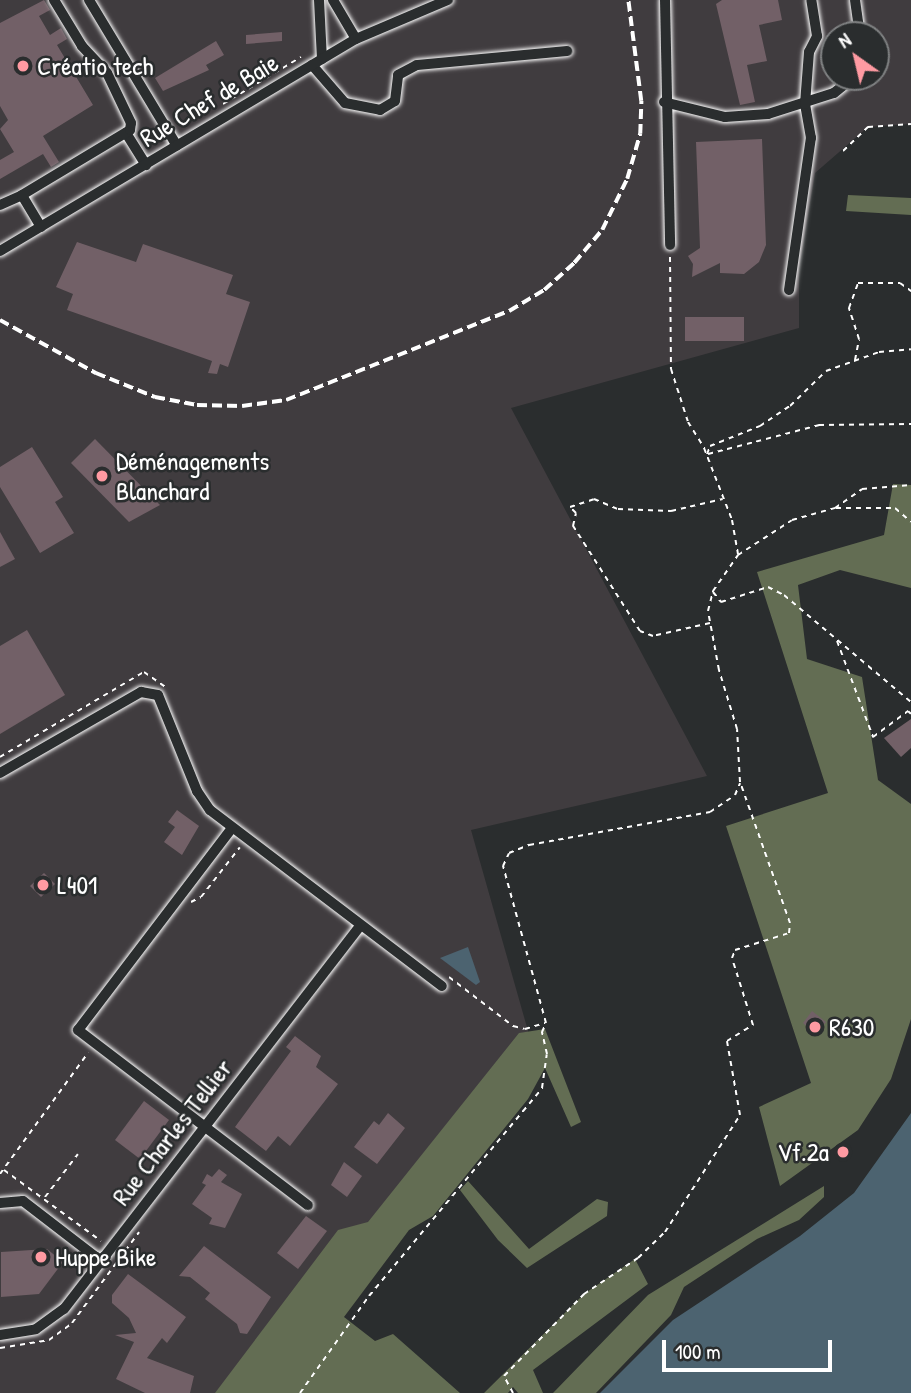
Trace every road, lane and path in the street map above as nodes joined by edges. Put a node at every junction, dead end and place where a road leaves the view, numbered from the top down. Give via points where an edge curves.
1 (54, 0) edge
2 (89, 0) edge
3 (319, 0) edge
4 (332, 0) edge
5 (448, 0) edge
6 (665, 0) edge
7 (811, 0) edge
8 (855, 0) edge
9 (858, 21) edge
10 (356, 39) junction
11 (567, 51) dead end
12 (317, 62) junction
13 (836, 91) edge
14 (664, 102) junction
15 (805, 104) junction
16 (911, 124) edge
17 (126, 133) junction
18 (177, 146) junction
19 (843, 151) dead end
20 (146, 165) junction
21 (22, 195) junction
22 (0, 205) edge
23 (41, 227) junction
24 (670, 245) joint
25 (0, 251) edge
26 (789, 290) dead end
27 (911, 291) edge
28 (911, 349) edge
29 (855, 361) junction
30 (911, 424) edge
31 (707, 455) junction
32 (911, 485) edge
33 (723, 499) junction
34 (835, 508) junction
35 (911, 522) edge
36 (738, 555) junction
37 (713, 591) junction
38 (711, 623) junction
39 (837, 640) junction
40 (911, 702) edge
41 (911, 713) edge
42 (0, 774) edge
43 (740, 782) junction
44 (232, 828) junction
45 (249, 841) junction
46 (188, 903) dead end
47 (360, 926) junction
48 (446, 974) dead end
49 (442, 986) dead end
50 (546, 1023) junction
51 (94, 1043) junction
52 (205, 1127) junction
53 (78, 1154) dead end
54 (3, 1169) junction
55 (0, 1174) edge
56 (45, 1198) junction
57 (0, 1203) edge
58 (308, 1205) dead end
59 (111, 1249) junction
60 (101, 1261) junction
61 (0, 1335) edge
62 (300, 1393) edge
63 (513, 1393) edge

1 - 17 street via 126,105 131,123
2 - 18 street
3 - 12 street
4 - 10 street
5 - 10 street, Rue Chef de Baie
6 - 14 street
7 - 15 street via 817,36 809,52
8 - 9 street
10 - 12 street, Rue Chef de Baie
11 - 12 street via 417,65 398,75 395,101 380,110 345,103
12 - 18 street, Rue Chef de Baie
13 - 15 street
14 - 15 street via 725,117 768,114
14 - 24 street
15 - 26 street via 810,149
16 - 19 path via 868,127
17 - 20 street
17 - 21 street
18 - 20 street, Rue Chef de Baie
20 - 23 street, Rue Chef de Baie
21 - 22 street
21 - 23 street
23 - 25 street, Rue Chef de Baie
24 - 31 path via 671,369 688,422
27 - 29 path via 900,283 858,283 849,308 859,339
28 - 29 path via 879,352
29 - 31 path via 826,371 789,406 760,426 710,446
30 - 31 path via 819,425
31 - 33 path
32 - 34 path via 862,489
33 - 36 path
33 - 38 path via 671,511 618,509 594,499 570,507 576,513 573,526 640,631 653,636
34 - 35 path via 895,508
34 - 36 path via 792,520
36 - 37 path
37 - 38 path
37 - 39 path via 716,599 729,601 768,587
38 - 43 path via 737,729
39 - 40 path
39 - 41 path via 873,737
42 - 44 street via 141,692 158,695 197,791
43 - 50 path via 735,794 710,812 529,845 509,853 503,866
43 - 63 path via 790,923 789,933 735,950 732,958 753,1025 727,1041 740,1115 665,1232 638,1258 584,1294 504,1376
44 - 45 street
44 - 51 street via 78,1030
45 - 46 path via 237,848 201,897
45 - 47 street
47 - 49 street
47 - 52 street, Rue Charles Tellier
48 - 50 path via 513,1026 525,1029
50 - 62 path via 542,1088 369,1296
51 - 52 street
51 - 54 path
52 - 58 street
52 - 59 street, Rue Charles Tellier
53 - 56 path
54 - 55 path
54 - 56 path
56 - 59 path
57 - 60 street via 23,1201
59 - 60 street, Rue Charles Tellier
60 - 61 street, Rue Charles Tellier via 48,1323

